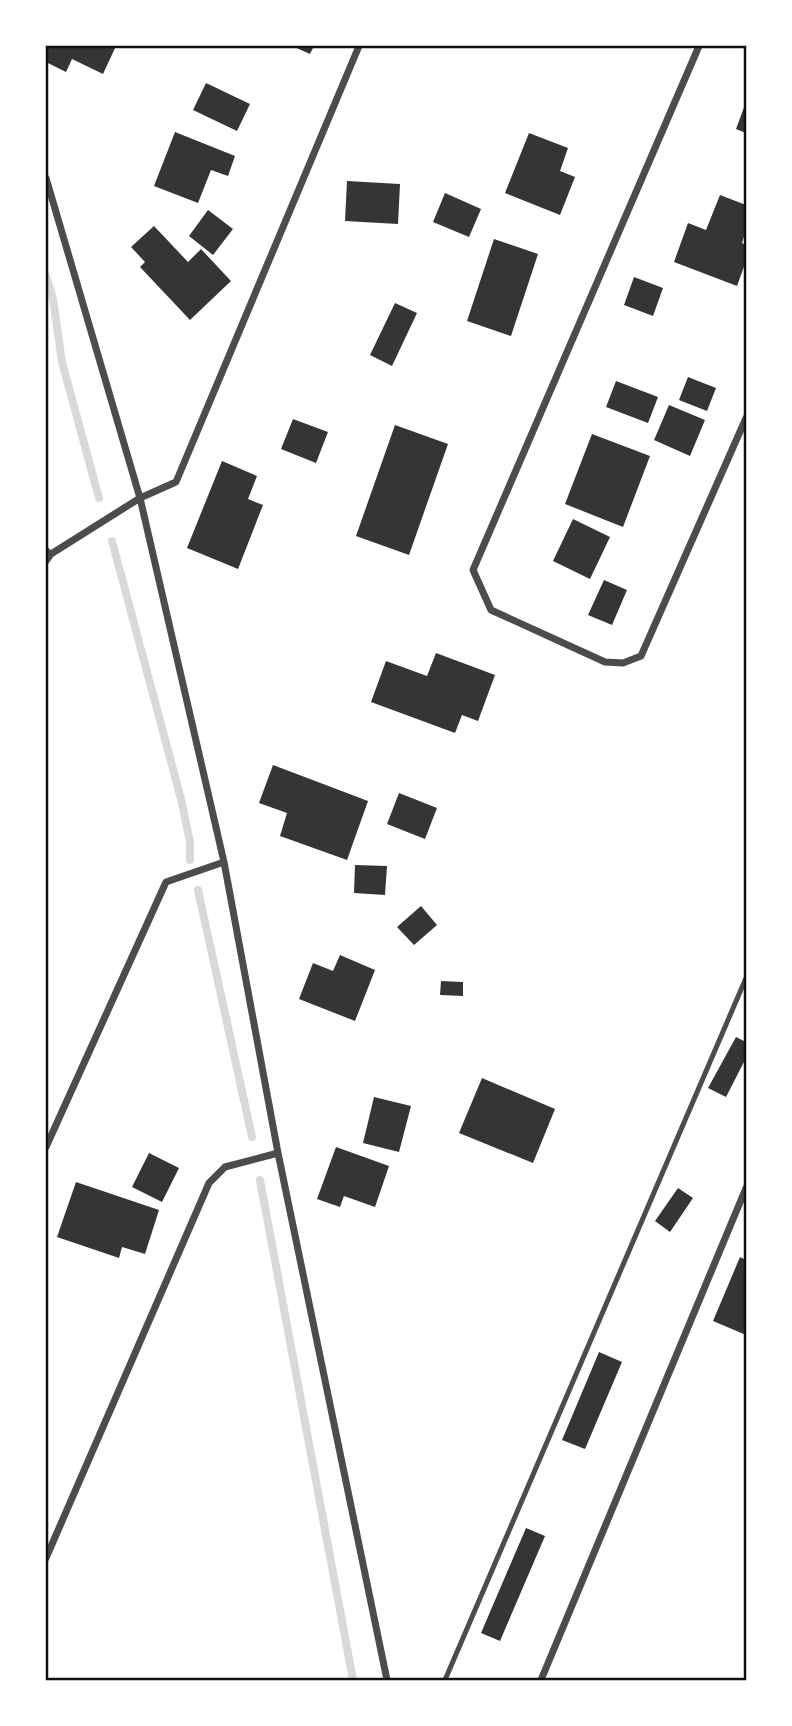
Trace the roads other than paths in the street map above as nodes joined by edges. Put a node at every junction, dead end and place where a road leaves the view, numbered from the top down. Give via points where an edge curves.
1 (359, 46) edge
2 (699, 46) edge
3 (46, 178) edge
4 (747, 418) edge
5 (140, 498) junction
6 (48, 551) edge
7 (46, 561) edge
8 (224, 862) junction
9 (747, 978) edge
10 (46, 1147) edge
11 (278, 1153) junction
12 (747, 1188) edge
13 (46, 1558) edge
14 (387, 1681) edge
15 (445, 1681) edge
16 (541, 1681) edge

1 - 5 street via 176,482
2 - 4 street via 473,569 491,610 606,662 623,663 640,656
3 - 5 street
5 - 6 street
5 - 8 street
6 - 7 street
8 - 10 street via 166,882
8 - 11 street
9 - 15 lane
11 - 13 street via 225,1167 209,1183
11 - 14 street
12 - 16 street

